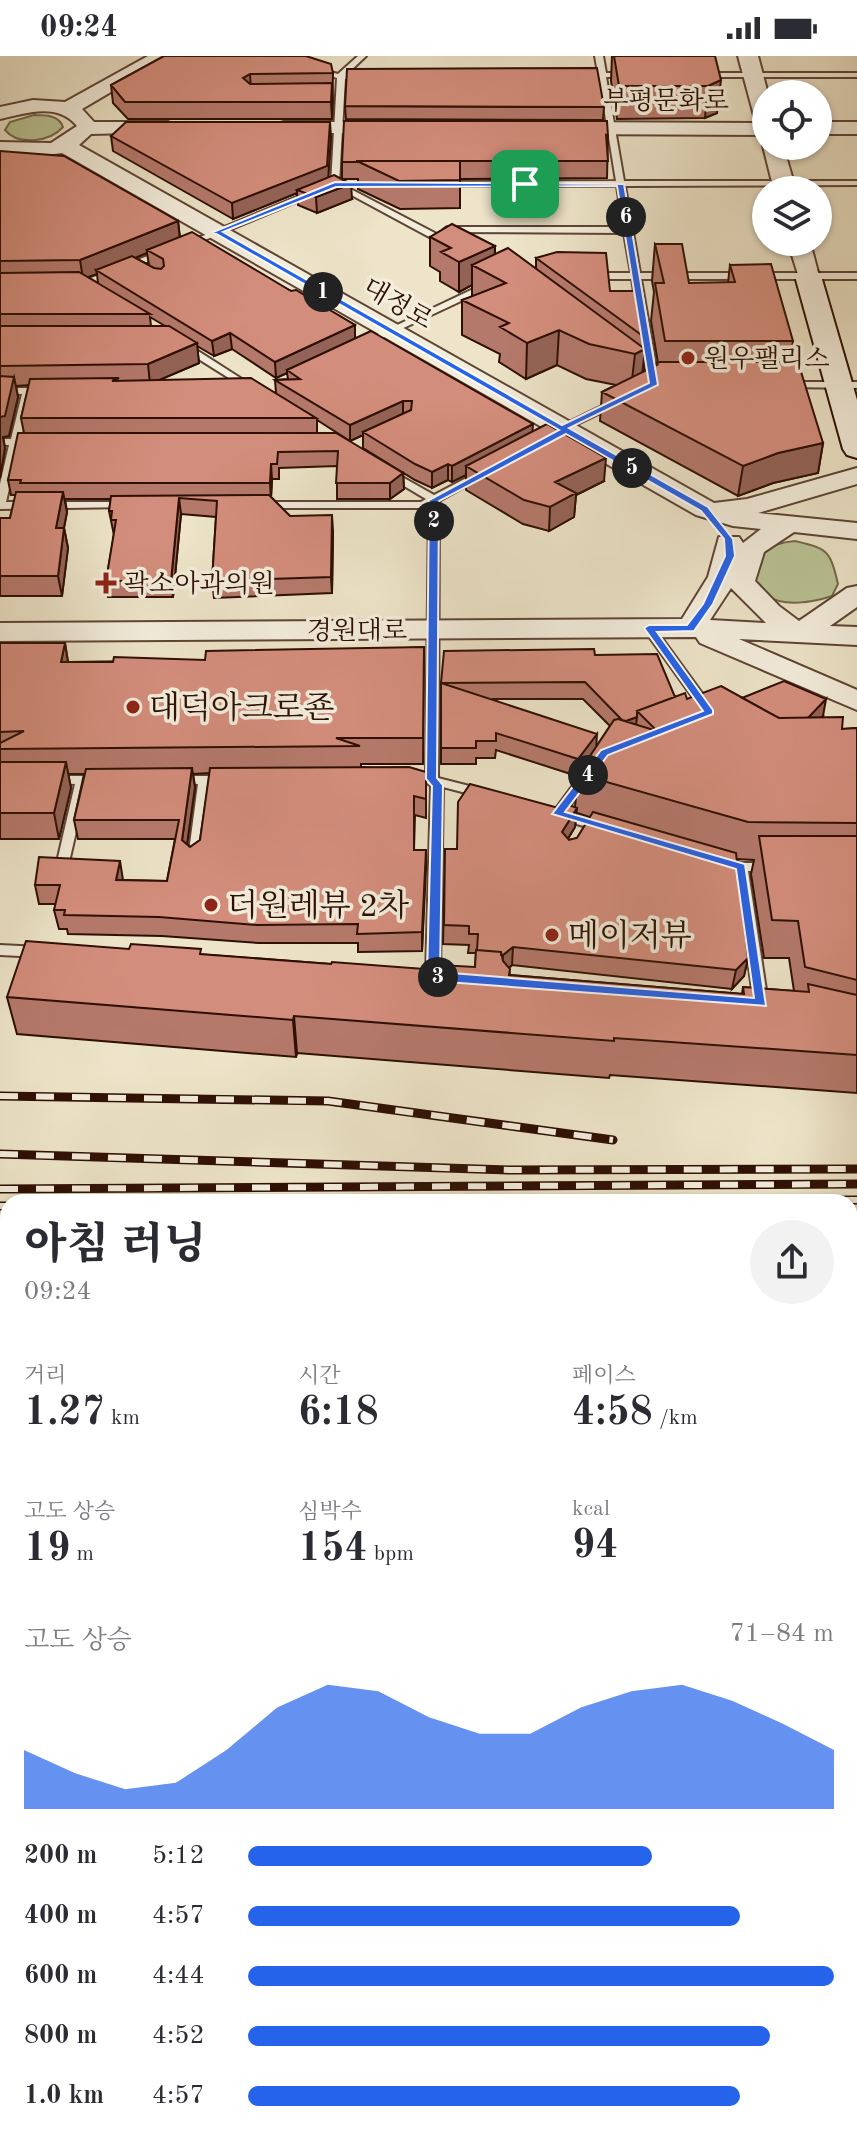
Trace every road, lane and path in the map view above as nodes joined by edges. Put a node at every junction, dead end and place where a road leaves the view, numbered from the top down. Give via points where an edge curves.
1 (162, 56) edge
2 (362, 56) edge
3 (599, 56) edge
4 (750, 66) edge
5 (311, 69) edge
6 (572, 75) edge
7 (602, 75) junction
8 (648, 75) edge
9 (693, 75) edge
10 (857, 75) edge
11 (341, 77) junction
12 (372, 77) edge
13 (325, 95) edge
14 (340, 95) junction
15 (67, 109) junction
16 (1, 111) edge
17 (86, 128) junction
18 (196, 128) edge
19 (258, 128) edge
20 (337, 128) junction
21 (413, 128) edge
22 (535, 128) edge
23 (611, 128) junction
24 (832, 128) edge
25 (857, 128) edge
26 (752, 129) edge
27 (64, 145) junction
28 (0, 148) edge
29 (857, 183) edge
30 (335, 184) junction
31 (367, 184) edge
32 (430, 184) edge
33 (620, 184) junction
34 (832, 184) edge
35 (752, 186) edge
36 (628, 230) junction
37 (423, 231) junction
38 (217, 232) junction
39 (460, 250) edge
40 (803, 256) edge
41 (135, 265) junction
42 (147, 272) edge
43 (572, 276) edge
44 (636, 276) junction
45 (808, 276) junction
46 (857, 276) edge
47 (495, 281) edge
48 (71, 285) edge
49 (85, 285) junction
50 (98, 293) edge
51 (390, 330) junction
52 (173, 340) edge
53 (349, 350) edge
54 (642, 376) edge
55 (654, 385) junction
56 (669, 385) edge
57 (777, 385) edge
58 (848, 385) edge
59 (268, 389) edge
60 (640, 390) edge
61 (0, 391) edge
62 (27, 391) junction
63 (57, 391) edge
64 (225, 391) edge
65 (256, 391) junction
66 (627, 397) edge
67 (560, 432) junction
68 (0, 442) edge
69 (15, 442) junction
70 (47, 442) edge
71 (857, 449) edge
72 (373, 463) edge
73 (487, 472) edge
74 (857, 476) edge
75 (434, 500) junction
76 (0, 505) edge
77 (141, 505) edge
78 (251, 505) edge
79 (705, 509) junction
80 (788, 525) junction
81 (857, 531) edge
82 (857, 594) edge
83 (649, 628) junction
84 (690, 628) junction
85 (434, 630) junction
86 (0, 632) edge
87 (799, 634) junction
88 (857, 636) edge
89 (857, 701) edge
90 (710, 712) junction
91 (696, 717) edge
92 (723, 720) edge
93 (595, 765) edge
94 (417, 779) edge
95 (432, 779) junction
96 (41, 780) edge
97 (82, 780) junction
98 (112, 780) edge
99 (159, 780) edge
100 (205, 780) junction
101 (235, 780) edge
102 (502, 798) edge
103 (544, 810) edge
104 (558, 814) junction
105 (618, 832) edge
106 (710, 858) edge
107 (194, 859) edge
108 (63, 862) edge
109 (741, 867) junction
110 (784, 867) edge
111 (0, 950) edge
112 (48, 952) edge
113 (418, 975) edge
114 (746, 1002) edge
115 (761, 1003) junction
116 (776, 1007) edge

1 - 15 street
2 - 11 lane
3 - 7 lane
4 - 9 lane
4 - 10 lane
5 - 11 lane
6 - 7 lane
7 - 8 lane
7 - 23 lane
11 - 12 lane
11 - 14 lane
13 - 14 lane
14 - 20 lane
15 - 16 street via 48,105
15 - 17 street via 84,119
17 - 18 street
17 - 27 street
19 - 20 street
20 - 21 street
20 - 30 lane
22 - 23 street, 부평문화로
23 - 26 street, 부평문화로
23 - 33 lane
24 - 25 street
27 - 28 street
27 - 38 street, 대정로
29 - 34 lane
30 - 31 lane
30 - 37 lane
30 - 38 lane
32 - 33 lane
33 - 35 lane
33 - 36 lane
36 - 37 lane
36 - 44 lane
37 - 39 lane
38 - 41 lane
38 - 51 street, 대정로
40 - 45 street
41 - 42 lane
41 - 49 lane
43 - 44 lane
44 - 45 lane
44 - 55 lane
45 - 46 lane
45 - 58 main road
47 - 51 lane
48 - 49 lane
49 - 50 lane
51 - 53 lane
51 - 67 street, 대정로
52 - 65 lane
54 - 55 lane
55 - 56 lane
55 - 60 lane
57 - 58 lane
58 - 71 main road
59 - 65 lane
61 - 62 lane
62 - 63 lane
62 - 69 lane
64 - 65 lane
66 - 67 lane
67 - 79 street, 대정로
68 - 69 lane
69 - 70 lane
69 - 76 lane
72 - 75 lane
73 - 75 lane
74 - 79 street via 748,507
75 - 78 lane via 423,505
75 - 85 lane
76 - 77 lane
79 - 80 street
79 - 84 street via 728,539 730,556 708,604
80 - 81 street
80 - 87 street via 749,550 741,582
82 - 87 street
83 - 84 street, 경원대로
83 - 85 street, 경원대로
83 - 90 lane
84 - 87 street, 경원대로
84 - 89 street
85 - 86 street, 경원대로
85 - 95 lane
87 - 88 street, 경원대로
90 - 91 lane
90 - 92 lane
93 - 104 lane
94 - 95 lane
95 - 102 lane
95 - 113 lane via 437,785 440,977
96 - 97 lane
97 - 98 lane
97 - 108 lane
99 - 100 lane
100 - 101 lane
100 - 107 lane
103 - 104 lane
104 - 105 lane via 584,828
106 - 109 lane
109 - 110 lane
109 - 115 lane
111 - 112 lane
114 - 115 lane
115 - 116 lane

